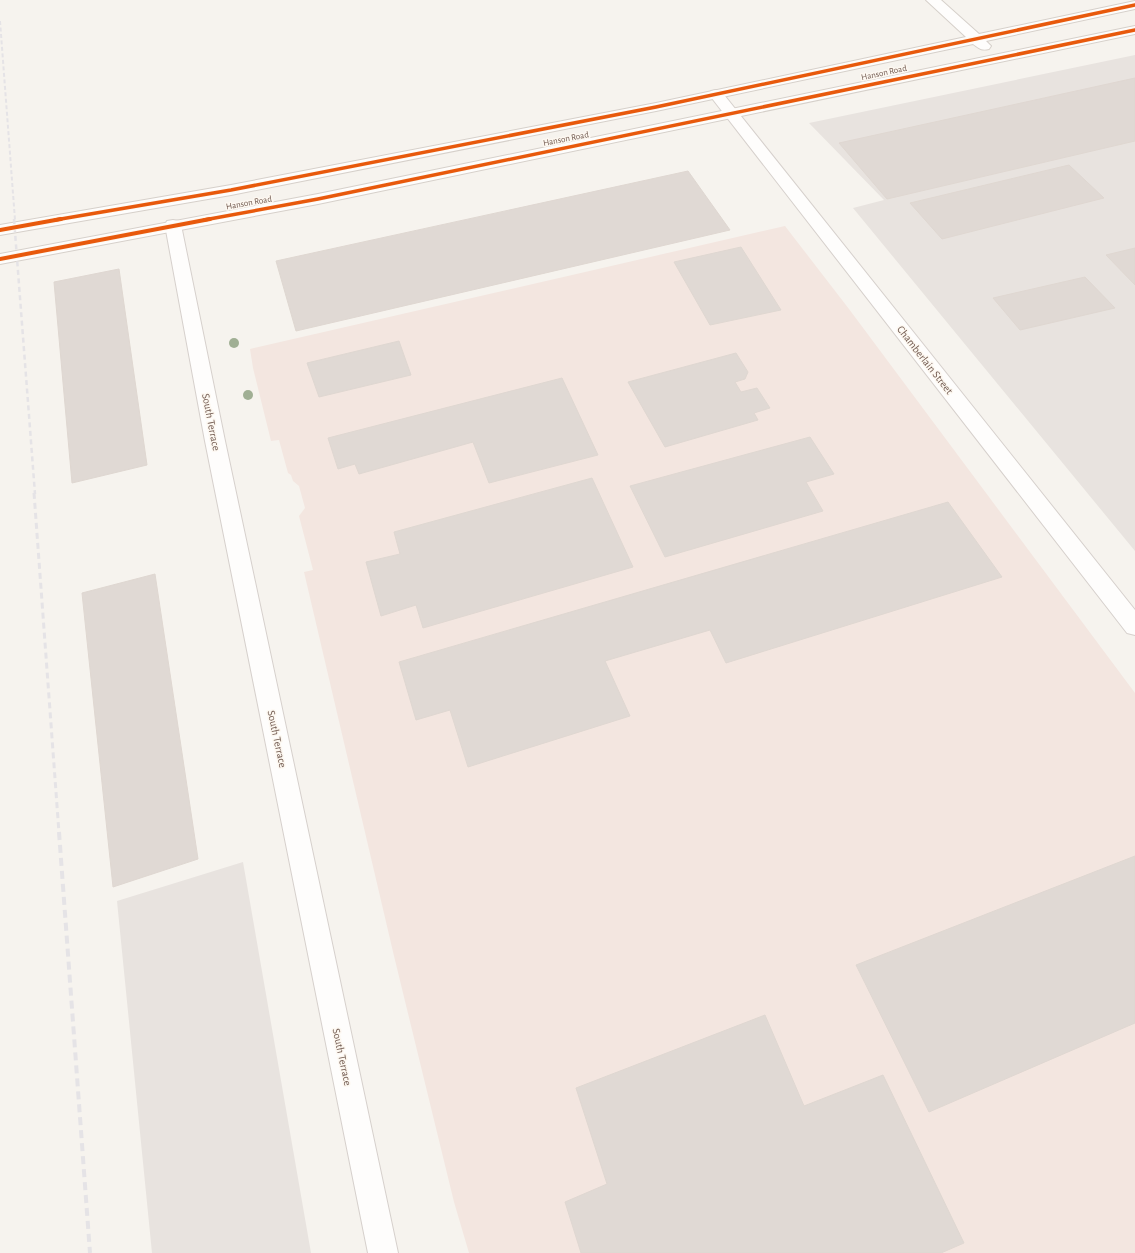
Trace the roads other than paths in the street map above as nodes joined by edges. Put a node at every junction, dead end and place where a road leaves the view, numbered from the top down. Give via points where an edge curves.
1 (933, 0) edge
2 (1135, 4) edge
3 (1135, 30) edge
4 (1119, 33) junction
5 (1135, 36) edge
6 (975, 38) junction
7 (996, 58) junction
8 (716, 94) junction
9 (731, 114) junction
10 (231, 190) junction
11 (173, 225) junction
12 (0, 230) edge
13 (0, 259) edge
14 (1135, 626) edge
15 (383, 1253) edge

1 - 6 main road
2 - 6 main road, Hanson Road
3 - 4 main road, Hanson Road
4 - 5 main road
4 - 7 main road, Hanson Road
6 - 7 main road
6 - 8 main road, Hanson Road
7 - 9 main road, Hanson Road
8 - 9 main road, Chamberlain Street
8 - 10 main road, Hanson Road
9 - 11 main road, Hanson Road
9 - 14 main road, Chamberlain Street
10 - 11 main road via 187,212
10 - 12 main road, Hanson Road
11 - 13 main road, Hanson Road
11 - 15 main road, South Terrace via 215,441

